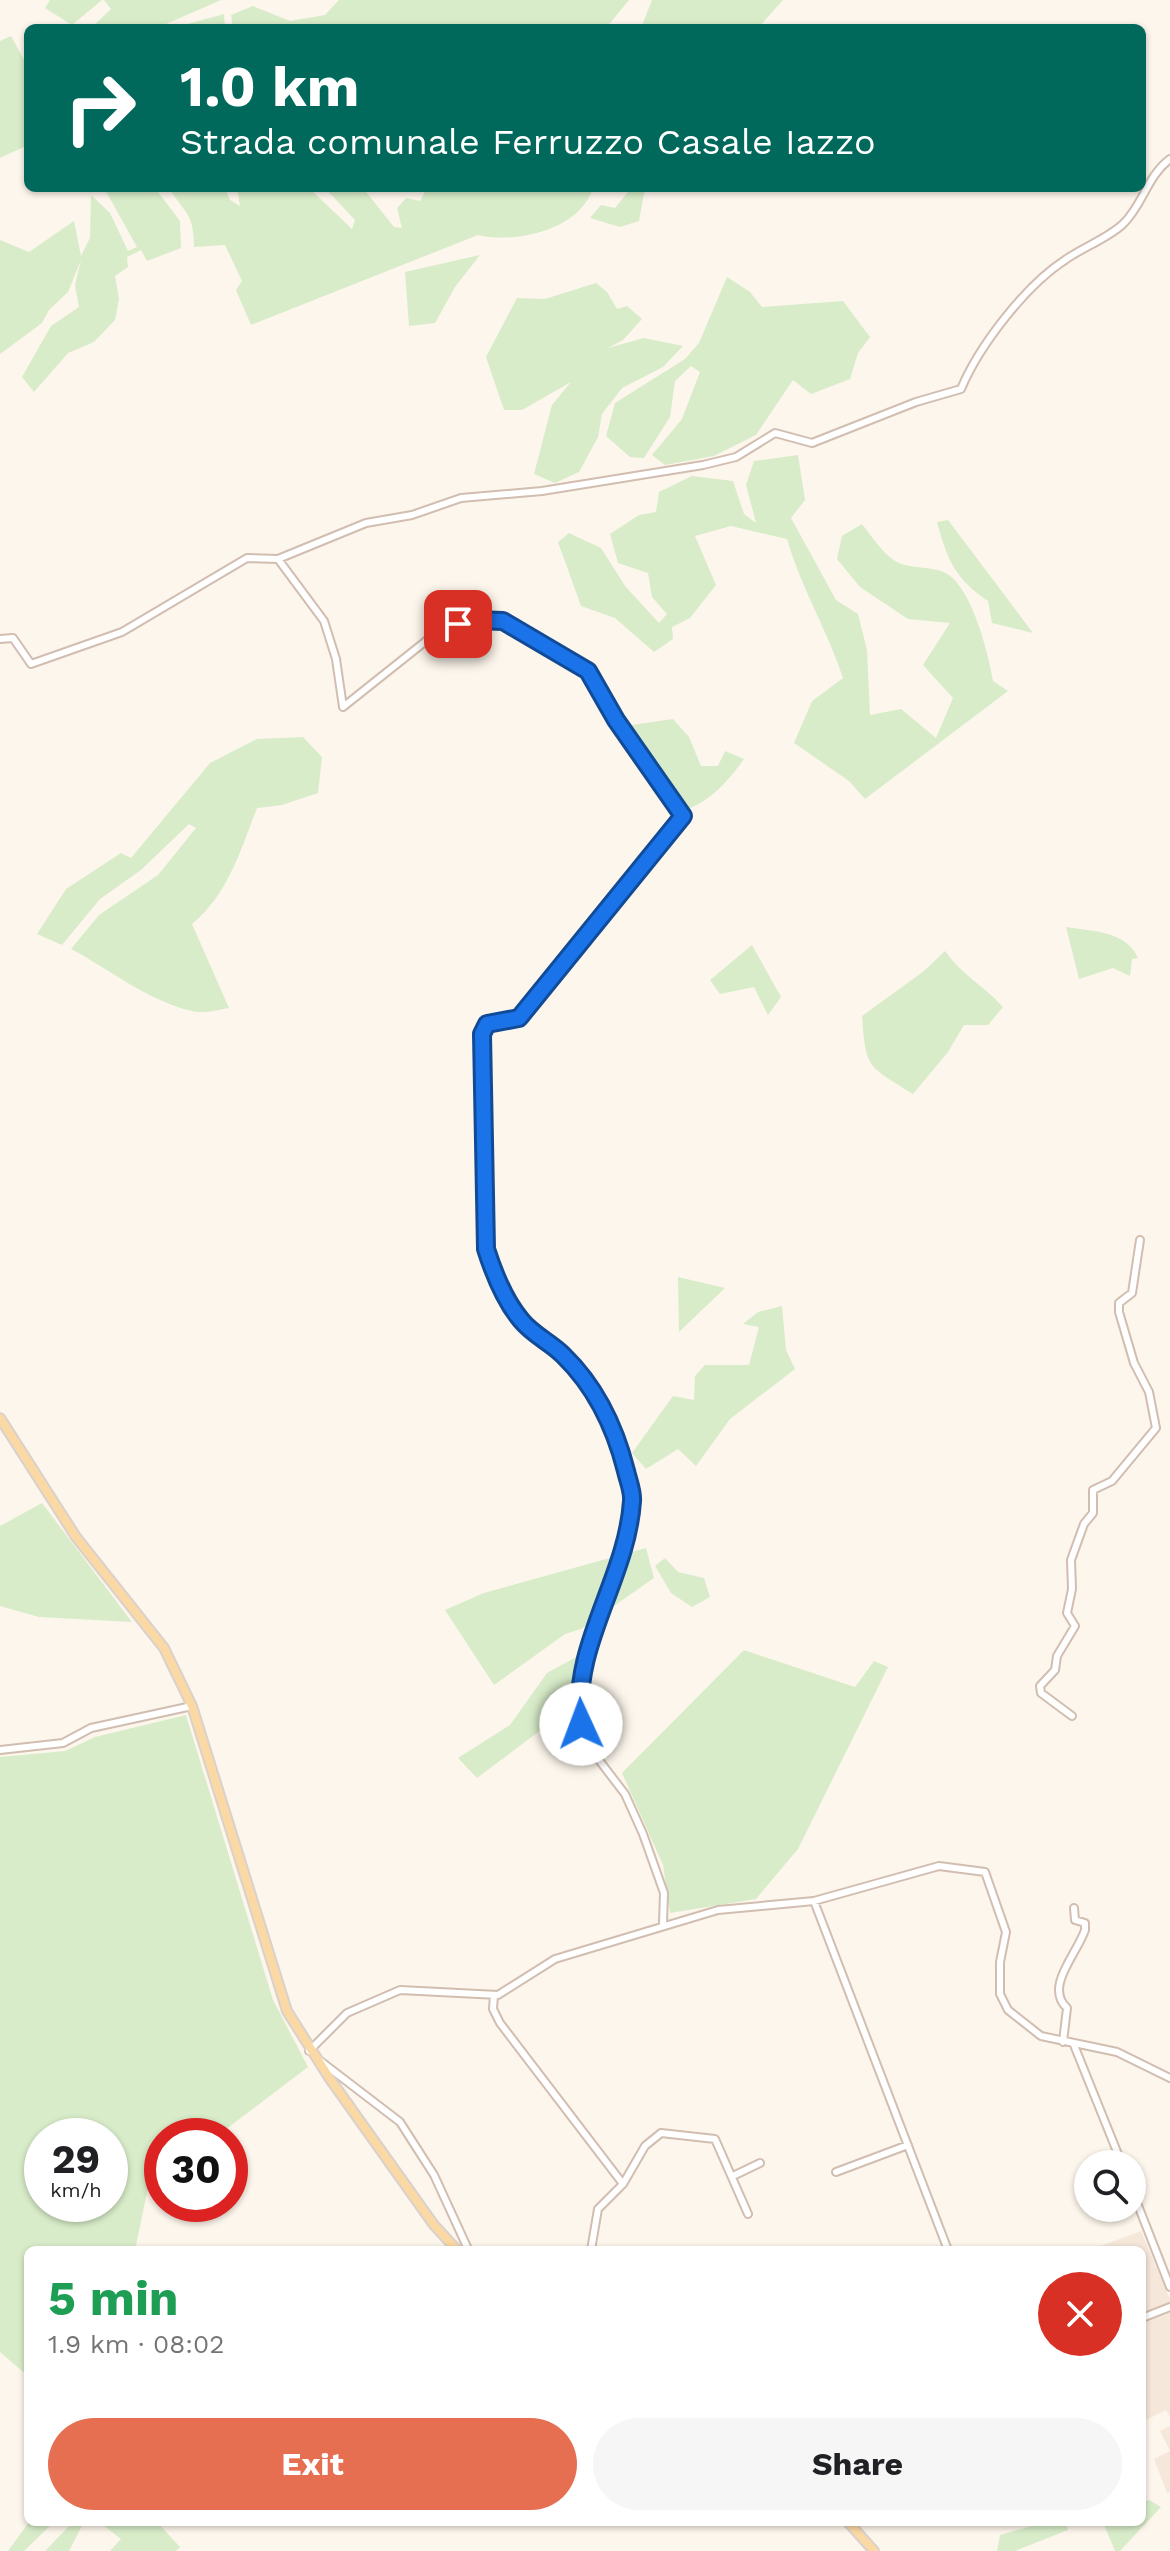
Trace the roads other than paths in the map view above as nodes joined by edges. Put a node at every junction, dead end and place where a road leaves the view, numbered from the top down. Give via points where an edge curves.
1 (1170, 159) edge
2 (1146, 189) edge
3 (1145, 192) edge
4 (278, 559) junction
5 (0, 639) edge
6 (1140, 1240) dead end
7 (0, 1418) edge
8 (192, 1706) junction
9 (1072, 1716) dead end
10 (0, 1750) edge
11 (814, 1901) junction
12 (1074, 1908) dead end
13 (663, 1924) junction
14 (494, 1995) junction
15 (1063, 2042) junction
16 (1074, 2045) junction
17 (311, 2053) junction
18 (1170, 2078) edge
19 (908, 2145) junction
20 (1116, 2150) edge
21 (760, 2163) dead end
22 (836, 2172) dead end
23 (733, 2176) junction
24 (623, 2184) junction
25 (748, 2214) dead end
26 (1145, 2222) edge
27 (460, 2246) edge
28 (461, 2246) edge
29 (592, 2246) edge
30 (946, 2246) edge
31 (1170, 2287) edge
32 (1170, 2307) edge
33 (1146, 2316) edge
34 (852, 2526) edge
35 (874, 2551) edge

1 - 2 street via 1157,169
3 - 4 street via 1120,227 1050,270 972,362 961,389 949,395 916,402 812,443 775,433 736,457 703,465 542,491 461,498 366,523
4 - 5 street via 247,558 122,632 31,664 13,638
4 - 13 street via 324,621 343,707 441,629 475,620 503,621 588,671 683,816 519,1018 487,1024 482,1034 486,1249 519,1319 560,1351 599,1398 633,1499 623,1554 592,1634 578,1699 589,1747 625,1794 643,1834 664,1893
6 - 9 street via 1132,1293 1119,1303 1119,1312 1149,1392 1156,1428 1120,1473 1093,1490 1093,1513 1071,1560 1067,1613 1075,1626 1055,1670 1040,1686 1048,1700
7 - 8 main road via 76,1537 164,1648
8 - 10 street via 91,1728 63,1743
8 - 17 main road via 281,1998
11 - 13 street via 718,1910
11 - 15 street via 939,1866 985,1872 1006,1932 1000,1994 1008,2010 1041,2036
11 - 19 street
12 - 15 street via 1075,1920 1085,1923 1085,1930 1057,1986 1067,2008
13 - 14 street via 555,1959
14 - 17 street via 400,1990 347,2013
14 - 24 street via 500,2023
15 - 16 street
16 - 18 street via 1117,2052
16 - 20 street
17 - 27 main road via 434,2225
17 - 28 street via 400,2122 434,2175
19 - 22 street
19 - 30 street
21 - 23 street
23 - 24 street via 711,2137 661,2133 645,2146
23 - 25 street
24 - 29 street via 598,2209
26 - 31 street
32 - 33 street
34 - 35 main road

